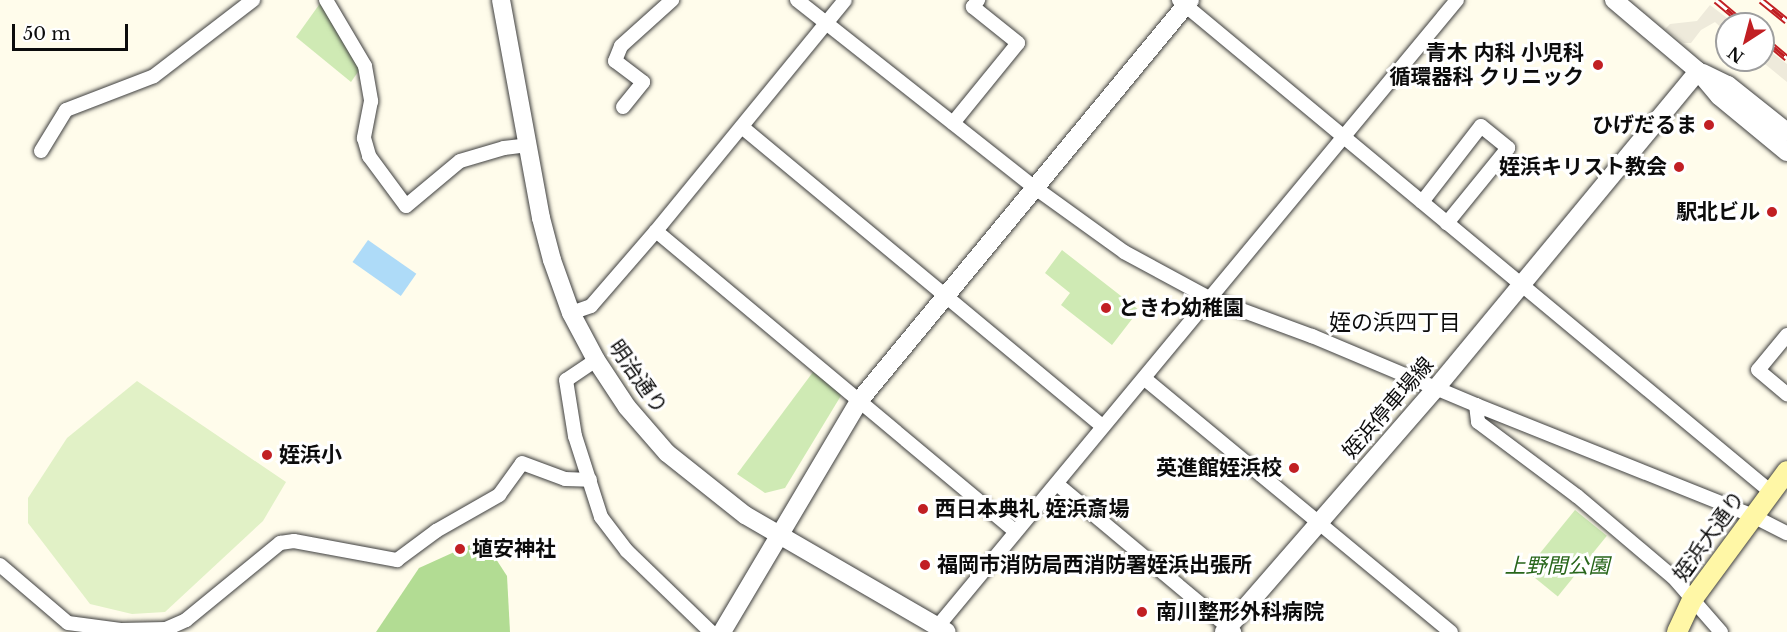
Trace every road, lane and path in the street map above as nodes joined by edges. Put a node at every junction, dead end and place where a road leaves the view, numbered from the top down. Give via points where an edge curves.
1 (253, 0) edge
2 (326, 0) edge
3 (501, 0) edge
4 (672, 0) edge
5 (797, 0) edge
6 (845, 0) edge
7 (978, 0) edge
8 (1457, 0) edge
9 (1614, 0) edge
10 (1185, 2) edge
11 (828, 24) junction
12 (1698, 71) junction
13 (623, 107) dead end
14 (953, 123) junction
15 (742, 127) junction
16 (1787, 132) edge
17 (1344, 137) junction
18 (528, 145) junction
19 (41, 151) dead end
20 (1787, 152) edge
21 (1034, 187) junction
22 (1422, 202) junction
23 (1447, 223) junction
24 (656, 231) junction
25 (1521, 285) junction
26 (945, 296) junction
27 (1209, 298) junction
28 (571, 313) junction
29 (1787, 335) edge
30 (596, 360) junction
31 (1145, 379) junction
32 (1436, 388) junction
33 (1787, 394) edge
34 (859, 401) junction
35 (1476, 405) junction
36 (1103, 427) junction
37 (1787, 471) edge
38 (590, 480) junction
39 (1057, 484) junction
40 (1771, 492) junction
41 (1753, 516) junction
42 (1319, 523) junction
43 (1015, 531) junction
44 (1787, 533) edge
45 (778, 535) junction
46 (0, 565) edge
47 (1692, 600) junction
48 (942, 629) edge
49 (1228, 630) edge
50 (711, 632) edge
51 (722, 632) edge
52 (1451, 632) edge
53 (1677, 632) edge
54 (1721, 632) edge

1 - 19 street via 154,76 66,110
2 - 18 street via 365,66 371,101 364,138 369,156 406,206 460,160
3 - 18 street, 明治通り
4 - 13 street via 621,46 615,61 643,82
5 - 11 street
6 - 11 street
7 - 14 street via 973,7 1018,43
8 - 17 street
9 - 12 street
10 - 17 street
10 - 21 street
11 - 14 street
11 - 15 street
12 - 16 street via 1728,85
12 - 20 street via 1719,96
12 - 25 street, 姪浜停車場線
14 - 21 street
15 - 24 street
15 - 26 street
17 - 22 street
17 - 27 street
18 - 28 street, 明治通り via 544,228
21 - 26 street
21 - 27 street via 1124,252
22 - 23 street
22 - 23 street via 1481,126 1508,148
23 - 25 street
24 - 28 street via 591,306
24 - 34 street
25 - 32 street, 姪浜停車場線
25 - 40 street
26 - 34 street
26 - 36 street
27 - 31 street
27 - 32 street
28 - 30 street, 明治通り
29 - 33 street via 1758,370
30 - 38 street via 566,380 575,436
30 - 45 street, 明治通り via 627,407 667,453 745,515
31 - 36 street
31 - 42 street
32 - 35 street
32 - 42 street, 姪浜停車場線
34 - 43 street
34 - 45 street
35 - 41 street
35 - 47 street via 1478,422 1577,496 1673,577
36 - 39 street
37 - 40 main road, 姪浜大通り
38 - 46 street via 565,479 522,463 499,495 436,531 397,560 294,541 280,543 186,620 166,629 121,630 68,623
38 - 50 street via 601,517 627,551
39 - 43 street
39 - 49 street
40 - 41 main road, 姪浜大通り
41 - 44 street
41 - 47 main road, 姪浜大通り
42 - 49 street, 姪浜停車場線
42 - 52 street
43 - 48 street
45 - 48 street, 明治通り
45 - 51 street
47 - 53 main road, 姪浜大通り
47 - 54 street

